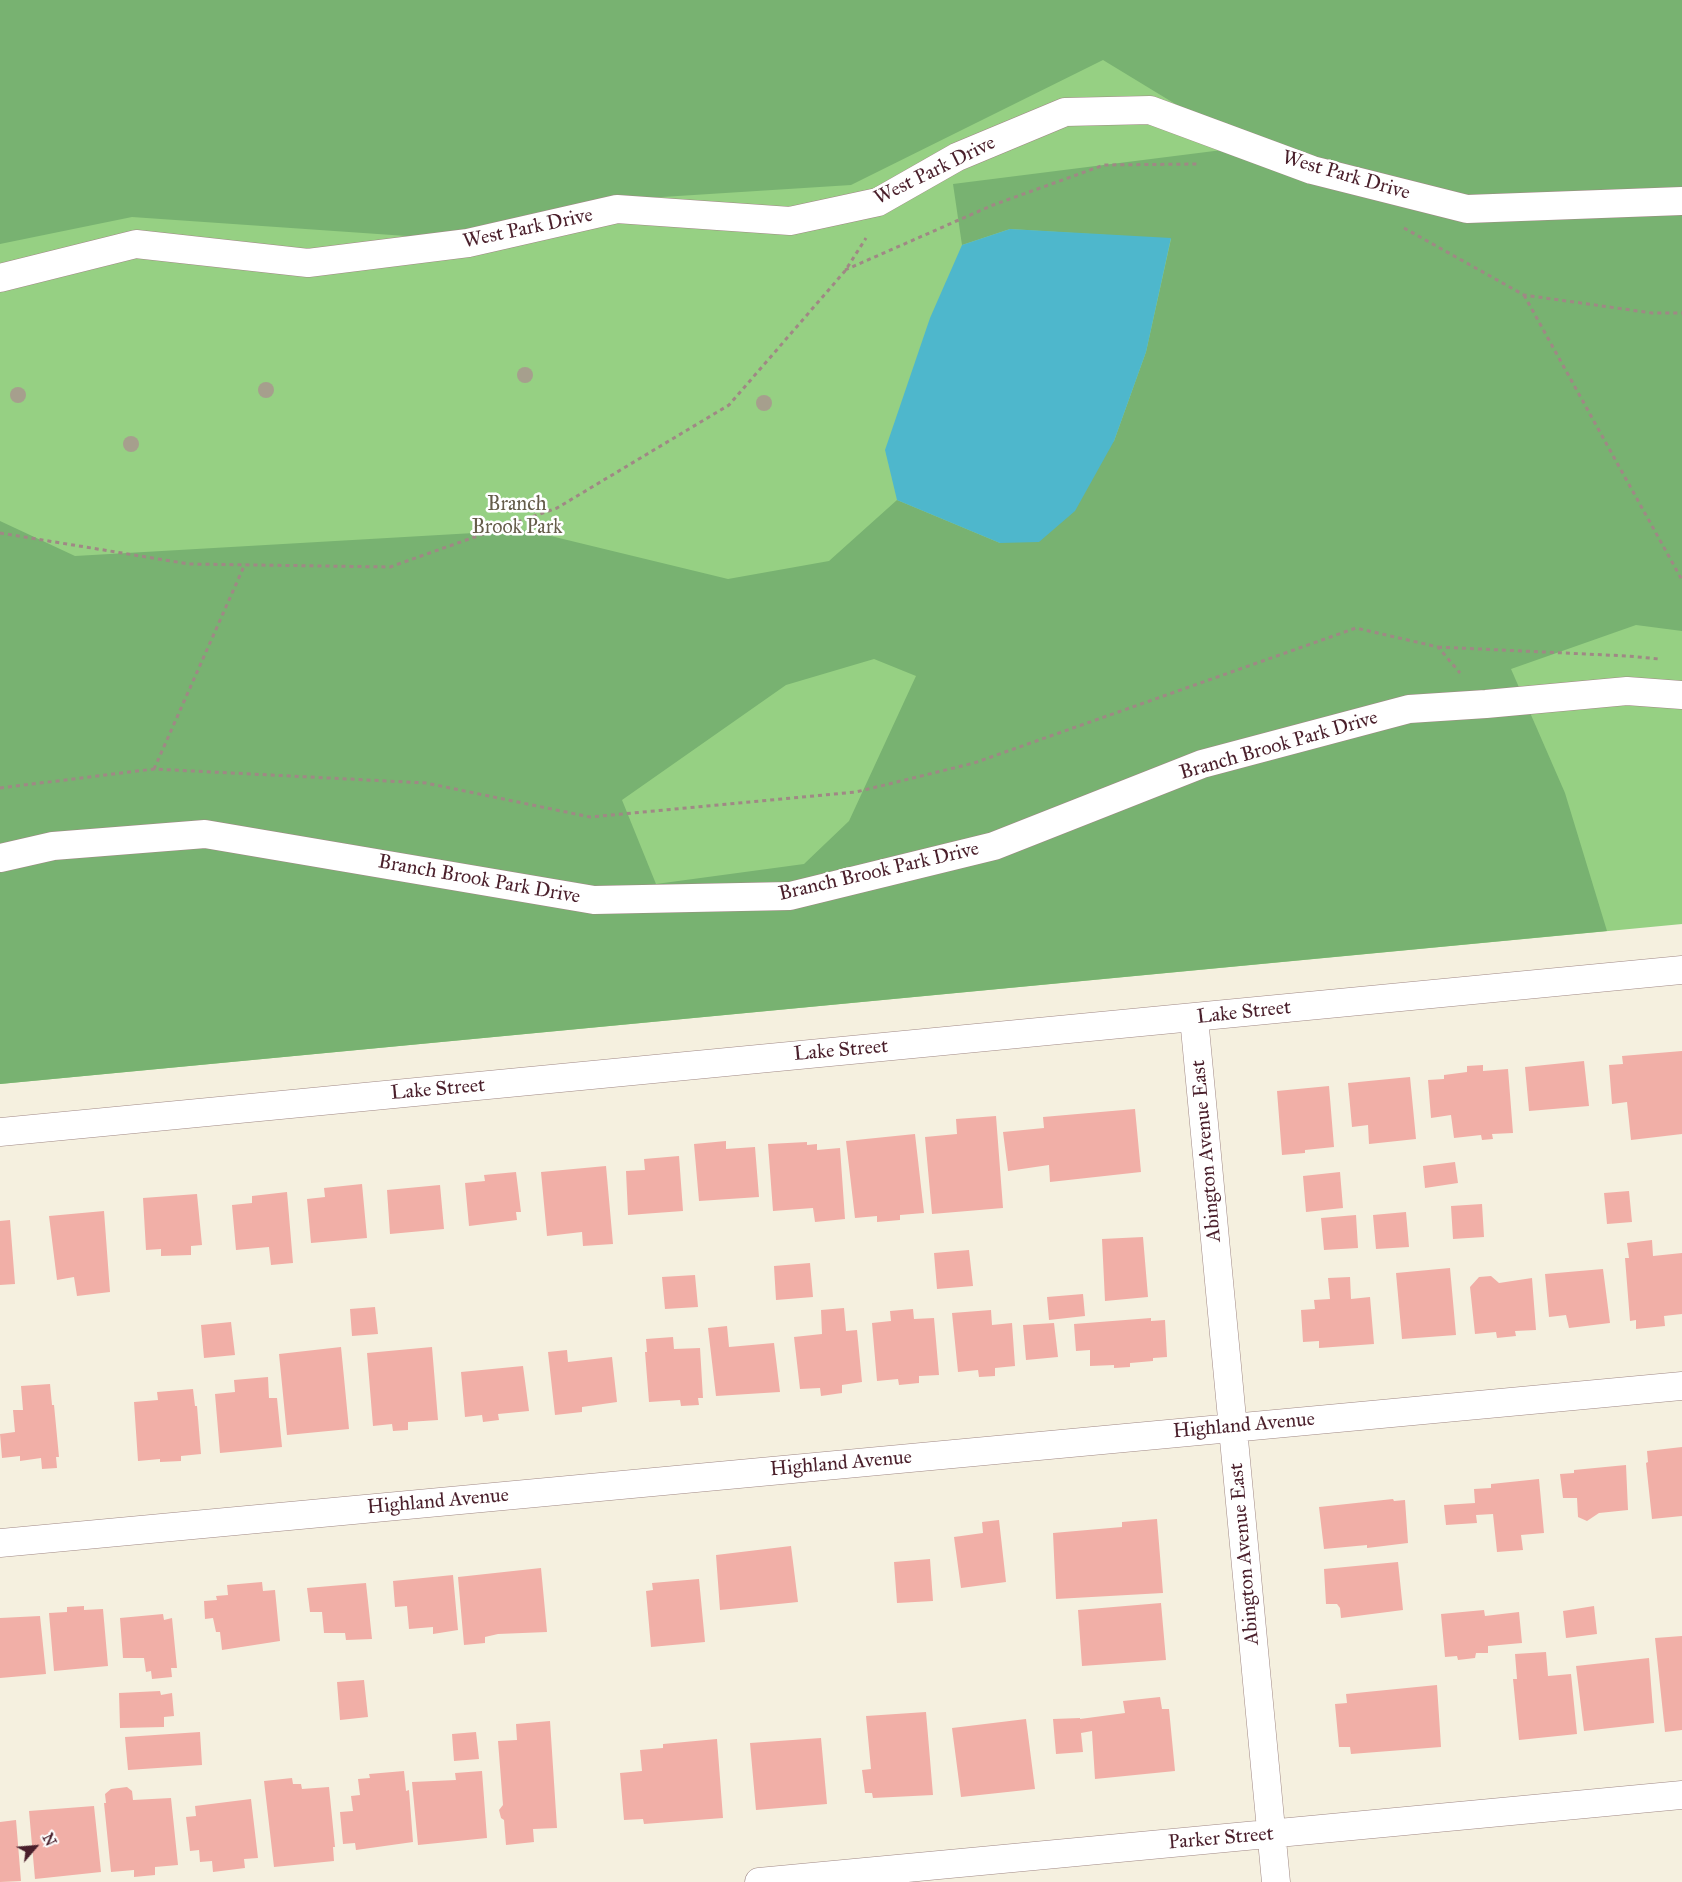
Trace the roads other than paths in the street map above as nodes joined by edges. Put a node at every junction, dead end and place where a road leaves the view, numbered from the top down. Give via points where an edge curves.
1 (1682, 201) edge
2 (0, 278) edge
3 (1682, 695) edge
4 (0, 858) edge
5 (1682, 970) edge
6 (1194, 1018) junction
7 (0, 1132) edge
8 (1682, 1386) edge
9 (1233, 1428) junction
10 (0, 1542) edge
11 (1682, 1795) edge
12 (1272, 1834) junction
13 (759, 1882) edge
14 (1276, 1882) edge

1 - 2 street, West Park Drive via 1467,209 1312,170 1150,110 1065,112 957,157 878,202 790,221 616,209 468,243 308,263 136,244
3 - 4 street, Branch Brook Park Drive via 1627,691 1409,709 1202,764 994,846 790,896 594,900 205,834 54,846
5 - 6 street, Lake Street
6 - 7 street, Lake Street
6 - 9 street, Abington Avenue East
8 - 9 street, Highland Avenue
9 - 10 street, Highland Avenue
9 - 12 street, Abington Avenue East
11 - 12 street, Parker Street
12 - 13 street, Parker Street
12 - 14 street, Abington Avenue East

